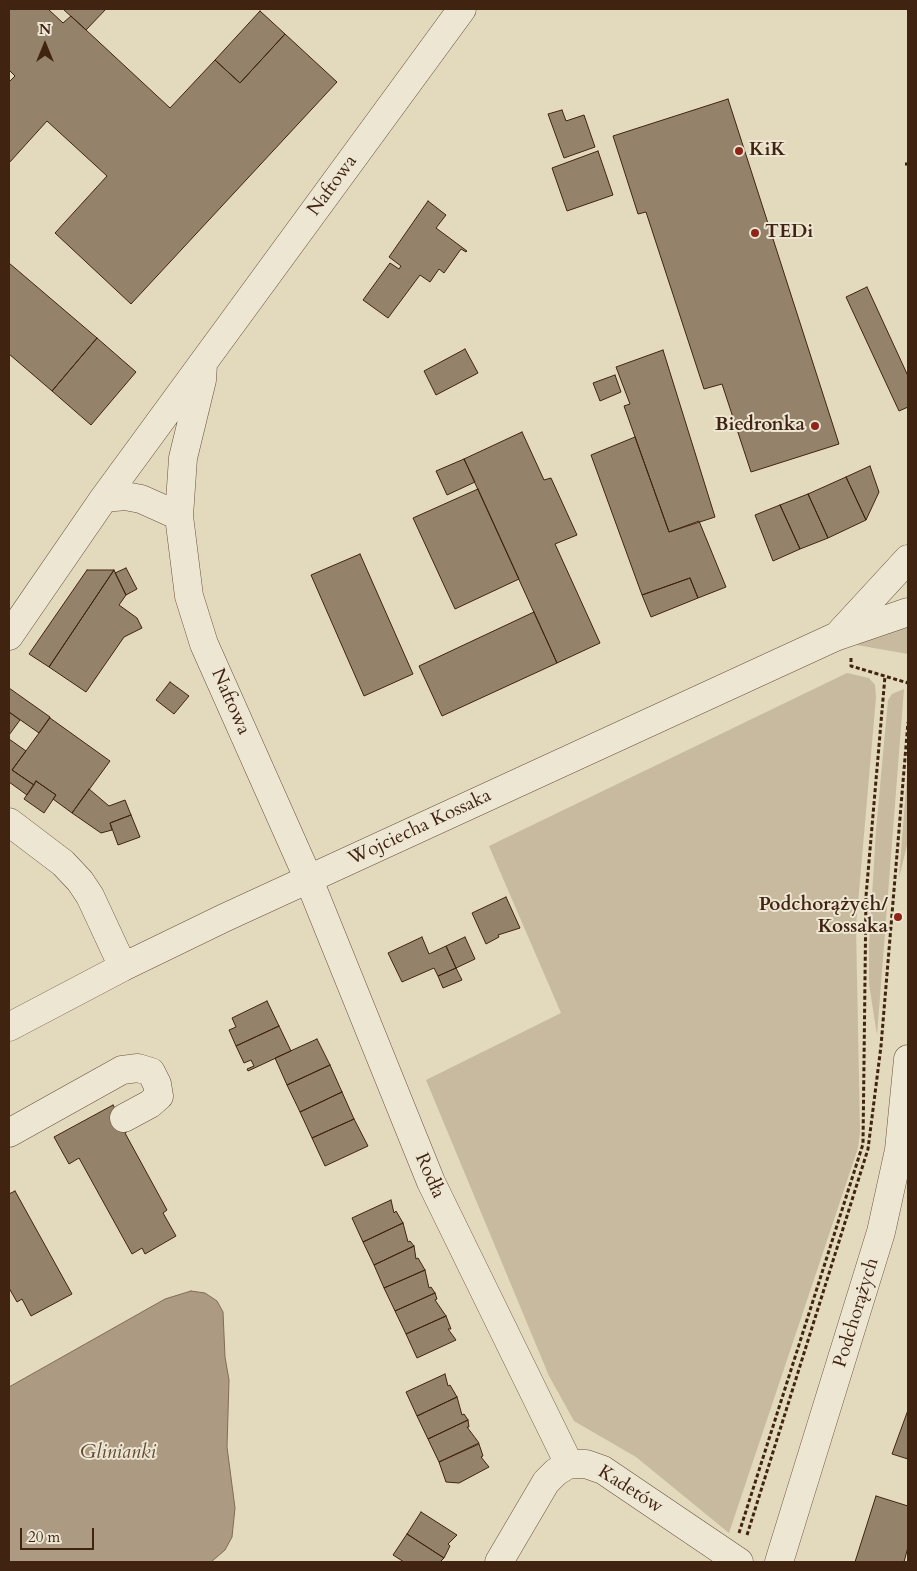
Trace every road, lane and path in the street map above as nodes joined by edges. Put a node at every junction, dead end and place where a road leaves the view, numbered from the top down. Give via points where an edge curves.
1 (462, 9) edge
2 (203, 364) junction
3 (104, 498) junction
4 (179, 516) junction
5 (908, 559) edge
6 (908, 612) edge
7 (9, 636) edge
8 (836, 637) junction
9 (851, 666) dead end
10 (885, 676) junction
11 (908, 683) edge
12 (908, 722) edge
13 (9, 822) edge
14 (309, 880) junction
15 (123, 967) junction
16 (9, 1027) edge
17 (908, 1059) edge
18 (124, 1118) dead end
19 (9, 1133) edge
20 (569, 1464) junction
21 (739, 1535) dead end
22 (743, 1550) edge
23 (499, 1562) edge
24 (779, 1562) edge

1 - 2 street, Naftowa
2 - 3 street, Naftowa
2 - 4 street, Naftowa via 183,458
3 - 4 street via 125,496 141,499
3 - 7 street, Naftowa
4 - 14 street, Naftowa via 189,596 204,644
5 - 8 street, Wojciecha Kossaka
6 - 8 street, Wojciecha Kossaka
8 - 14 street, Wojciecha Kossaka
9 - 10 path
10 - 11 path
10 - 21 path via 866,896 863,1144
12 - 22 path via 881,1046 868,1149
13 - 15 street via 63,863 80,881
14 - 15 street, Wojciecha Kossaka
14 - 20 street, Rodła via 431,1182
15 - 16 street, Wojciecha Kossaka
17 - 24 street, Podchorążych via 899,1150 881,1232
18 - 19 street via 158,1096 151,1072 138,1068 122,1070
20 - 22 street, Kadetów via 586,1464 603,1470
20 - 23 street via 546,1482

